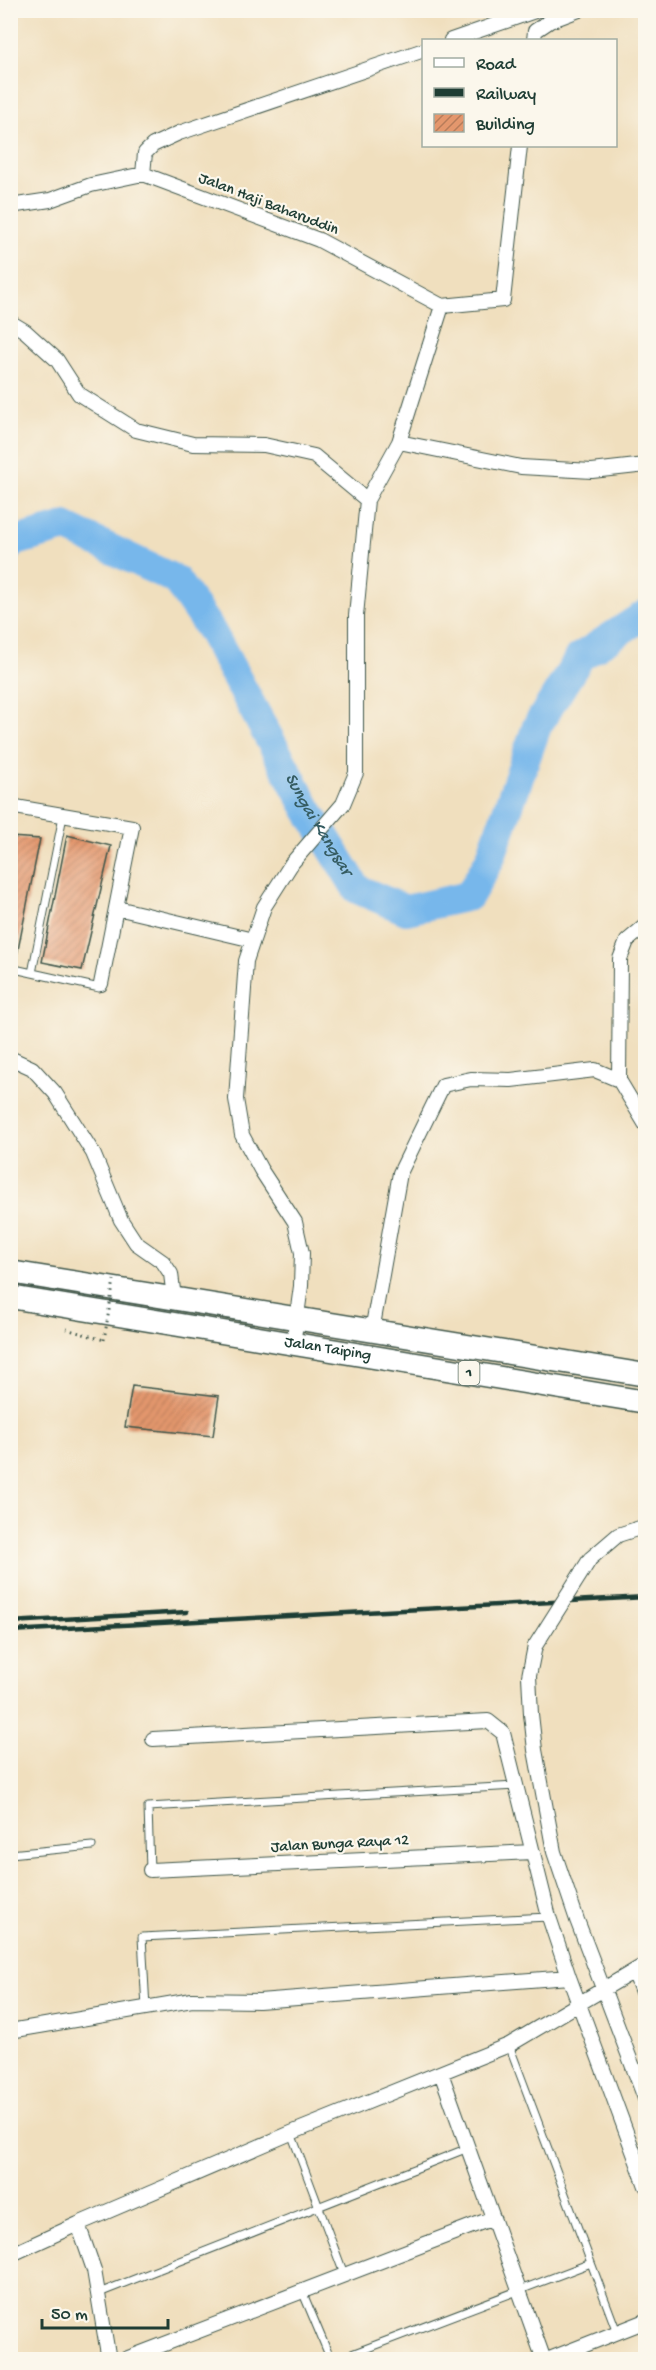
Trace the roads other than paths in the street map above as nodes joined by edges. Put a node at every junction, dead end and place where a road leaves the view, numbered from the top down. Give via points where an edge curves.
1 (537, 10) edge
2 (579, 10) edge
3 (454, 39) edge
4 (534, 39) edge
5 (422, 50) edge
6 (520, 147) edge
7 (143, 171) junction
8 (10, 206) edge
9 (442, 306) junction
10 (10, 322) edge
11 (399, 442) junction
12 (645, 465) edge
13 (367, 500) junction
14 (10, 806) edge
15 (63, 816) junction
16 (117, 908) junction
17 (645, 925) edge
18 (253, 940) junction
19 (10, 968) edge
20 (32, 973) junction
21 (101, 984) joint
22 (10, 1058) edge
23 (619, 1080) junction
24 (645, 1125) edge
25 (10, 1272) edge
26 (10, 1297) edge
27 (174, 1298) junction
28 (297, 1319) junction
29 (372, 1331) junction
30 (293, 1345) junction
31 (645, 1375) edge
32 (645, 1402) edge
33 (645, 1526) edge
34 (153, 1739) dead end
35 (516, 1786) junction
36 (92, 1846) dead end
37 (532, 1852) junction
38 (10, 1854) edge
39 (150, 1870) joint
40 (549, 1917) junction
41 (640, 1967) edge
42 (569, 1977) junction
43 (604, 1989) junction
44 (645, 2002) edge
45 (578, 2006) junction
46 (146, 2008) junction
47 (10, 2031) edge
48 (509, 2045) junction
49 (441, 2073) junction
50 (645, 2101) edge
51 (291, 2133) junction
52 (468, 2148) junction
53 (645, 2186) edge
54 (318, 2205) junction
55 (493, 2218) junction
56 (78, 2224) junction
57 (10, 2255) edge
58 (591, 2264) junction
59 (344, 2274) junction
60 (519, 2290) junction
61 (302, 2291) junction
62 (99, 2293) junction
63 (645, 2320) edge
64 (617, 2332) junction
65 (109, 2360) edge
66 (123, 2360) edge
67 (331, 2360) edge
68 (336, 2360) edge
69 (546, 2360) edge

1 - 3 street
2 - 4 street via 550,21 535,31
5 - 7 street via 179,133 145,153
6 - 9 street via 503,300
7 - 8 street via 50,200
7 - 9 street, Jalan Haji Baharuddin via 319,240
9 - 11 street
10 - 13 street via 57,360 79,394 136,430 193,444 264,445 314,456
11 - 12 street via 521,467 592,471
11 - 13 street
13 - 18 street via 356,616 356,773 343,804 292,863 264,907
14 - 15 street
15 - 16 street via 132,827
15 - 20 lane
16 - 18 street
16 - 21 street
17 - 23 street via 627,941 620,959
18 - 28 street via 246,961 236,1099 242,1135 295,1222 302,1253
19 - 20 lane
20 - 21 lane via 99,988
22 - 27 street via 32,1068 55,1093 93,1153 121,1220 136,1243 163,1262 171,1274
23 - 24 street
23 - 29 street via 595,1070 511,1080 471,1079 443,1085 400,1173
25 - 27 highway, Jalan Taiping / 1
26 - 30 highway, Jalan Taiping / 1
27 - 28 highway, Jalan Taiping / 1
28 - 29 highway, Jalan Taiping / 1
28 - 30 street
29 - 31 highway, Jalan Taiping / 1
30 - 32 highway, Jalan Taiping / 1
33 - 43 street, bridge via 618,1535 590,1559 536,1646 529,1676 535,1750 552,1840
34 - 35 street via 488,1720 504,1733
35 - 37 street
35 - 39 lane via 148,1807
36 - 38 lane
37 - 39 street, Jalan Bunga Raya 12
37 - 40 street
40 - 42 street
40 - 46 lane via 142,1937
41 - 43 street
41 - 44 street
42 - 45 street
42 - 46 street via 259,2001 192,2000
43 - 45 street
43 - 50 street
45 - 48 street
45 - 53 street
46 - 47 street
48 - 49 street
48 - 58 lane
49 - 51 street
49 - 52 street
51 - 54 lane
51 - 56 street
52 - 54 lane
52 - 55 street
54 - 59 lane
54 - 62 lane
55 - 59 street
55 - 60 street
56 - 57 street
56 - 62 street
58 - 60 lane
58 - 64 lane
59 - 61 street
60 - 68 lane
60 - 69 street
61 - 66 street
61 - 67 lane
62 - 65 street
63 - 64 street
64 - 69 street

